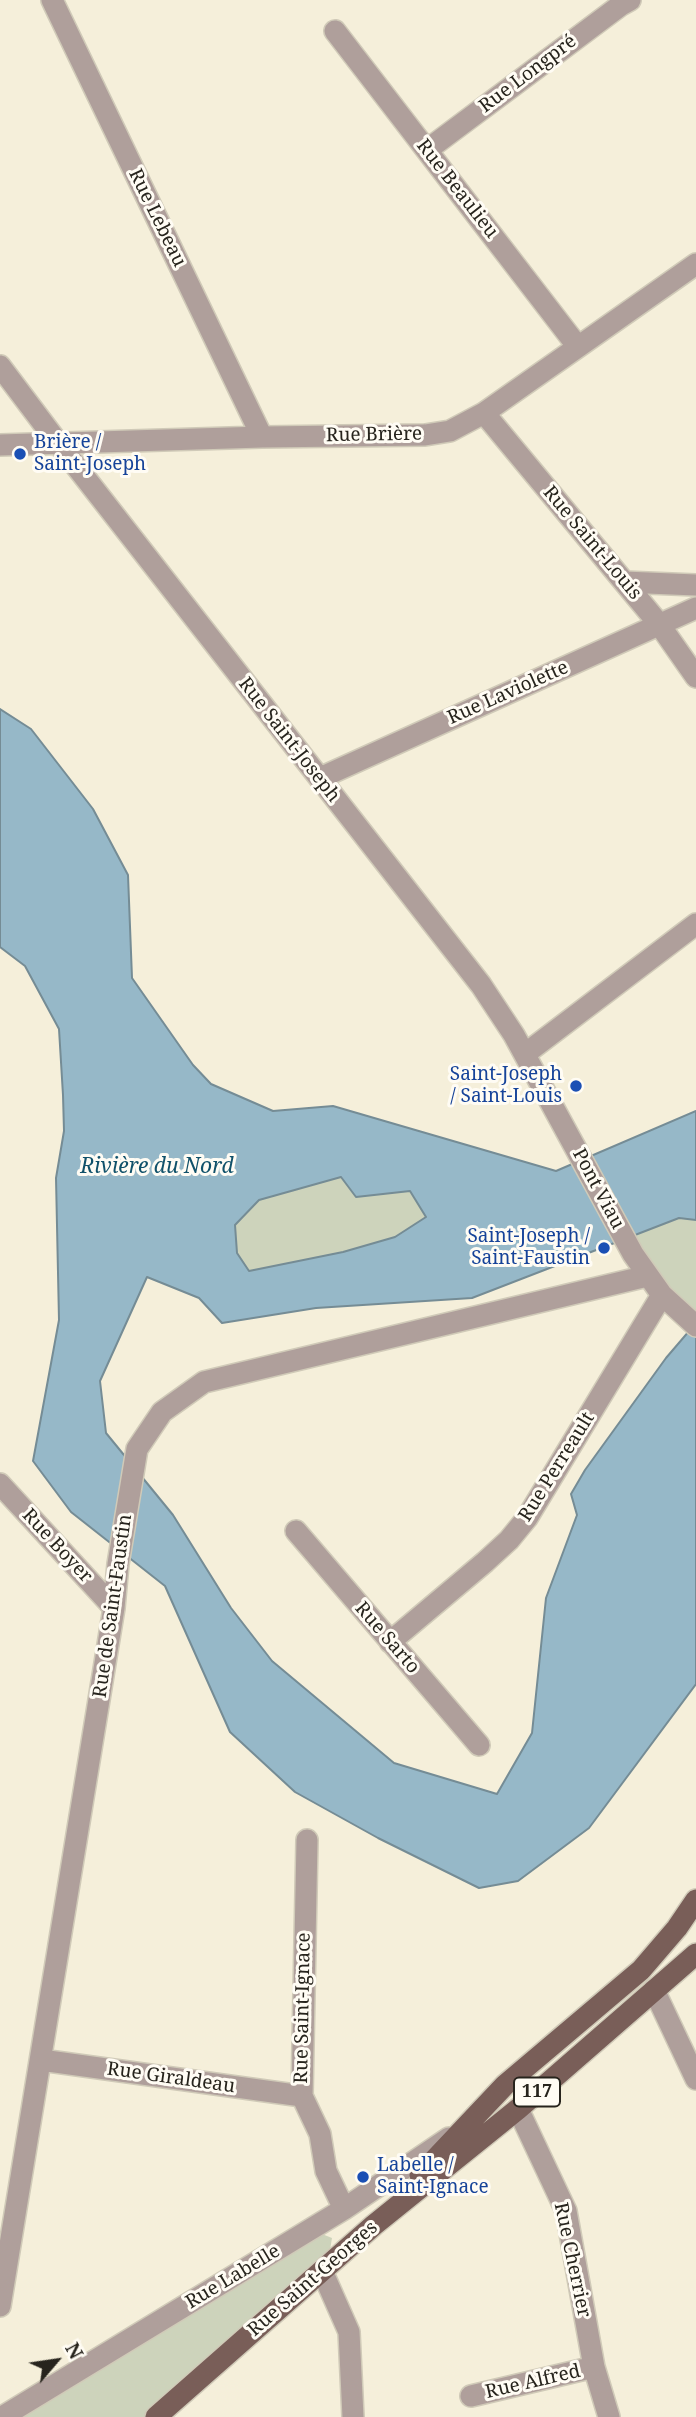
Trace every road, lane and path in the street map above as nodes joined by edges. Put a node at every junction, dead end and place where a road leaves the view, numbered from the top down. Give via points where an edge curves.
1 (52, 0) edge
2 (630, 0) edge
3 (335, 31) dead end
4 (426, 150) junction
5 (696, 264) edge
6 (578, 347) junction
7 (0, 366) edge
8 (484, 413) junction
9 (262, 437) junction
10 (58, 443) junction
11 (0, 444) edge
12 (624, 582) junction
13 (696, 585) edge
14 (696, 608) edge
15 (659, 624) junction
16 (696, 677) edge
17 (320, 778) junction
18 (696, 924) edge
19 (525, 1055) junction
20 (563, 1124) joint
21 (647, 1276) junction
22 (662, 1295) junction
23 (691, 1323) edge
24 (0, 1484) edge
25 (296, 1531) dead end
26 (114, 1608) junction
27 (390, 1642) junction
28 (479, 1745) dead end
29 (307, 1840) dead end
30 (696, 1900) edge
31 (696, 1954) edge
32 (654, 1990) junction
33 (41, 2060) junction
34 (696, 2079) edge
35 (302, 2096) junction
36 (518, 2109) junction
37 (460, 2131) junction
38 (344, 2209) junction
39 (373, 2225) junction
40 (322, 2271) junction
41 (2, 2275) edge
42 (0, 2306) edge
43 (594, 2367) junction
44 (471, 2396) dead end
45 (2, 2417) edge
46 (156, 2417) edge
47 (353, 2417) edge
48 (609, 2417) edge

1 - 9 street, Rue Lebeau
2 - 4 street, Rue Longpré
3 - 4 street, Rue Beaulieu
4 - 6 street, Rue Beaulieu
5 - 6 street, Rue Brière
6 - 8 street, Rue Brière
7 - 10 street, Rue Saint-Joseph
8 - 9 street, Rue Brière via 450,431 425,435
8 - 12 street, Rue Saint-Louis
9 - 10 street, Rue Brière
10 - 11 street, Rue Brière
10 - 17 street, Rue Saint-Joseph
12 - 13 street
12 - 15 street, Rue Saint-Louis
14 - 15 street, Rue Laviolette
15 - 16 street, Rue Saint-Louis
15 - 17 street, Rue Laviolette
17 - 19 street, Rue Saint-Joseph via 481,985
18 - 19 street
19 - 20 street, Rue Saint-Joseph
20 - 21 street, Pont Viau
21 - 22 street
21 - 26 street, Rue de Saint-Faustin via 204,1382 162,1412 137,1449
22 - 23 street
22 - 27 street, Rue Perreault via 527,1518 485,1562
24 - 26 street, Rue Boyer
25 - 27 street, Rue Sarto
26 - 33 street, Rue de Saint-Faustin
27 - 28 street, Rue Sarto
29 - 35 street, Rue Saint-Ignace
30 - 37 main road, Rue Labelle / 117 via 641,1970 505,2085
31 - 32 main road, Rue Saint-Georges / 117
32 - 34 street
32 - 36 main road, Rue Saint-Georges / 117
33 - 35 street, Rue Giraldeau
33 - 41 street, Rue de Saint-Faustin
35 - 38 street, Rue Saint-Ignace via 320,2134 326,2171
36 - 39 main road, Rue Saint-Georges / 117
36 - 43 street, Rue Cherrier via 566,2211
37 - 38 street, Rue Labelle
37 - 39 main road, Rue Labelle / 117
38 - 45 street, Rue Labelle
39 - 40 main road, Rue Saint-Georges / 117
40 - 46 main road, Rue Saint-Georges / 117
40 - 47 street via 349,2332
41 - 42 street, Rue de Saint-Faustin
43 - 44 street, Rue Alfred
43 - 48 street, Rue Cherrier

